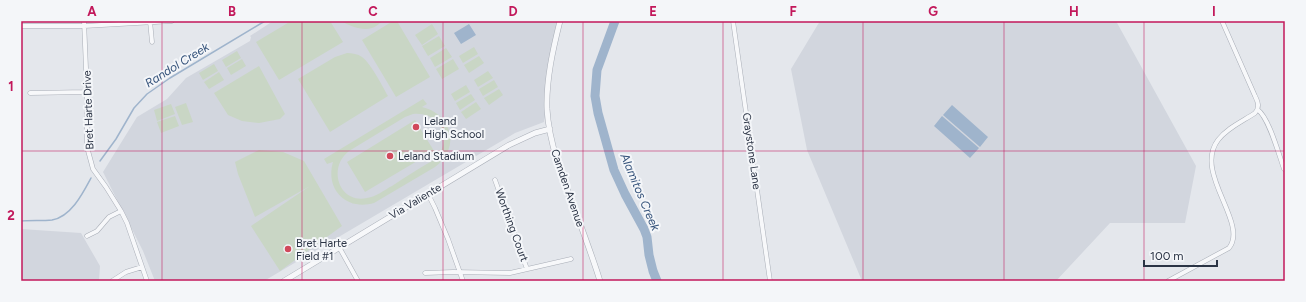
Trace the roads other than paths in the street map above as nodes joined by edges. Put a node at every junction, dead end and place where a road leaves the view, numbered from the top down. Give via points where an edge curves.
1 (172, 21) edge
2 (560, 21) edge
3 (733, 21) edge
4 (1222, 21) edge
5 (150, 22) edge
6 (84, 23) edge
7 (21, 26) edge
8 (152, 42) dead end
9 (87, 92) junction
10 (30, 93) dead end
11 (1258, 110) junction
12 (550, 129) junction
13 (1284, 169) edge
14 (495, 180) dead end
15 (428, 194) junction
16 (121, 211) junction
17 (87, 236) dead end
18 (340, 248) junction
19 (571, 259) dead end
20 (142, 267) junction
21 (528, 270) junction
22 (460, 272) junction
23 (425, 273) dead end
24 (112, 281) edge
25 (147, 281) edge
26 (284, 281) edge
27 (358, 281) edge
28 (463, 281) edge
29 (600, 281) edge
30 (770, 281) edge
31 (1168, 281) edge

1 - 5 street
2 - 12 street, Camden Avenue via 548,86 547,109
3 - 30 street, Graystone Lane
4 - 11 street via 1258,103
5 - 6 street
5 - 8 street
6 - 7 street
6 - 9 street, Bret Harte Drive
9 - 10 street
9 - 16 street, Bret Harte Drive via 87,147 93,169
11 - 13 street via 1266,122
11 - 31 street via 1227,131 1215,145 1211,156 1213,174 1231,223 1234,241 1229,248
12 - 15 street, Via Valiente via 509,145
12 - 29 street, Camden Avenue via 559,167
14 - 21 street, Worthing Court
15 - 18 street, Via Valiente
15 - 22 street
16 - 17 street
16 - 20 street, Bret Harte Drive
18 - 26 street, Via Valiente
18 - 27 street
19 - 21 street
20 - 24 street via 126,272
20 - 25 street, Bret Harte Drive
21 - 22 street via 510,273
22 - 23 street
22 - 28 street

